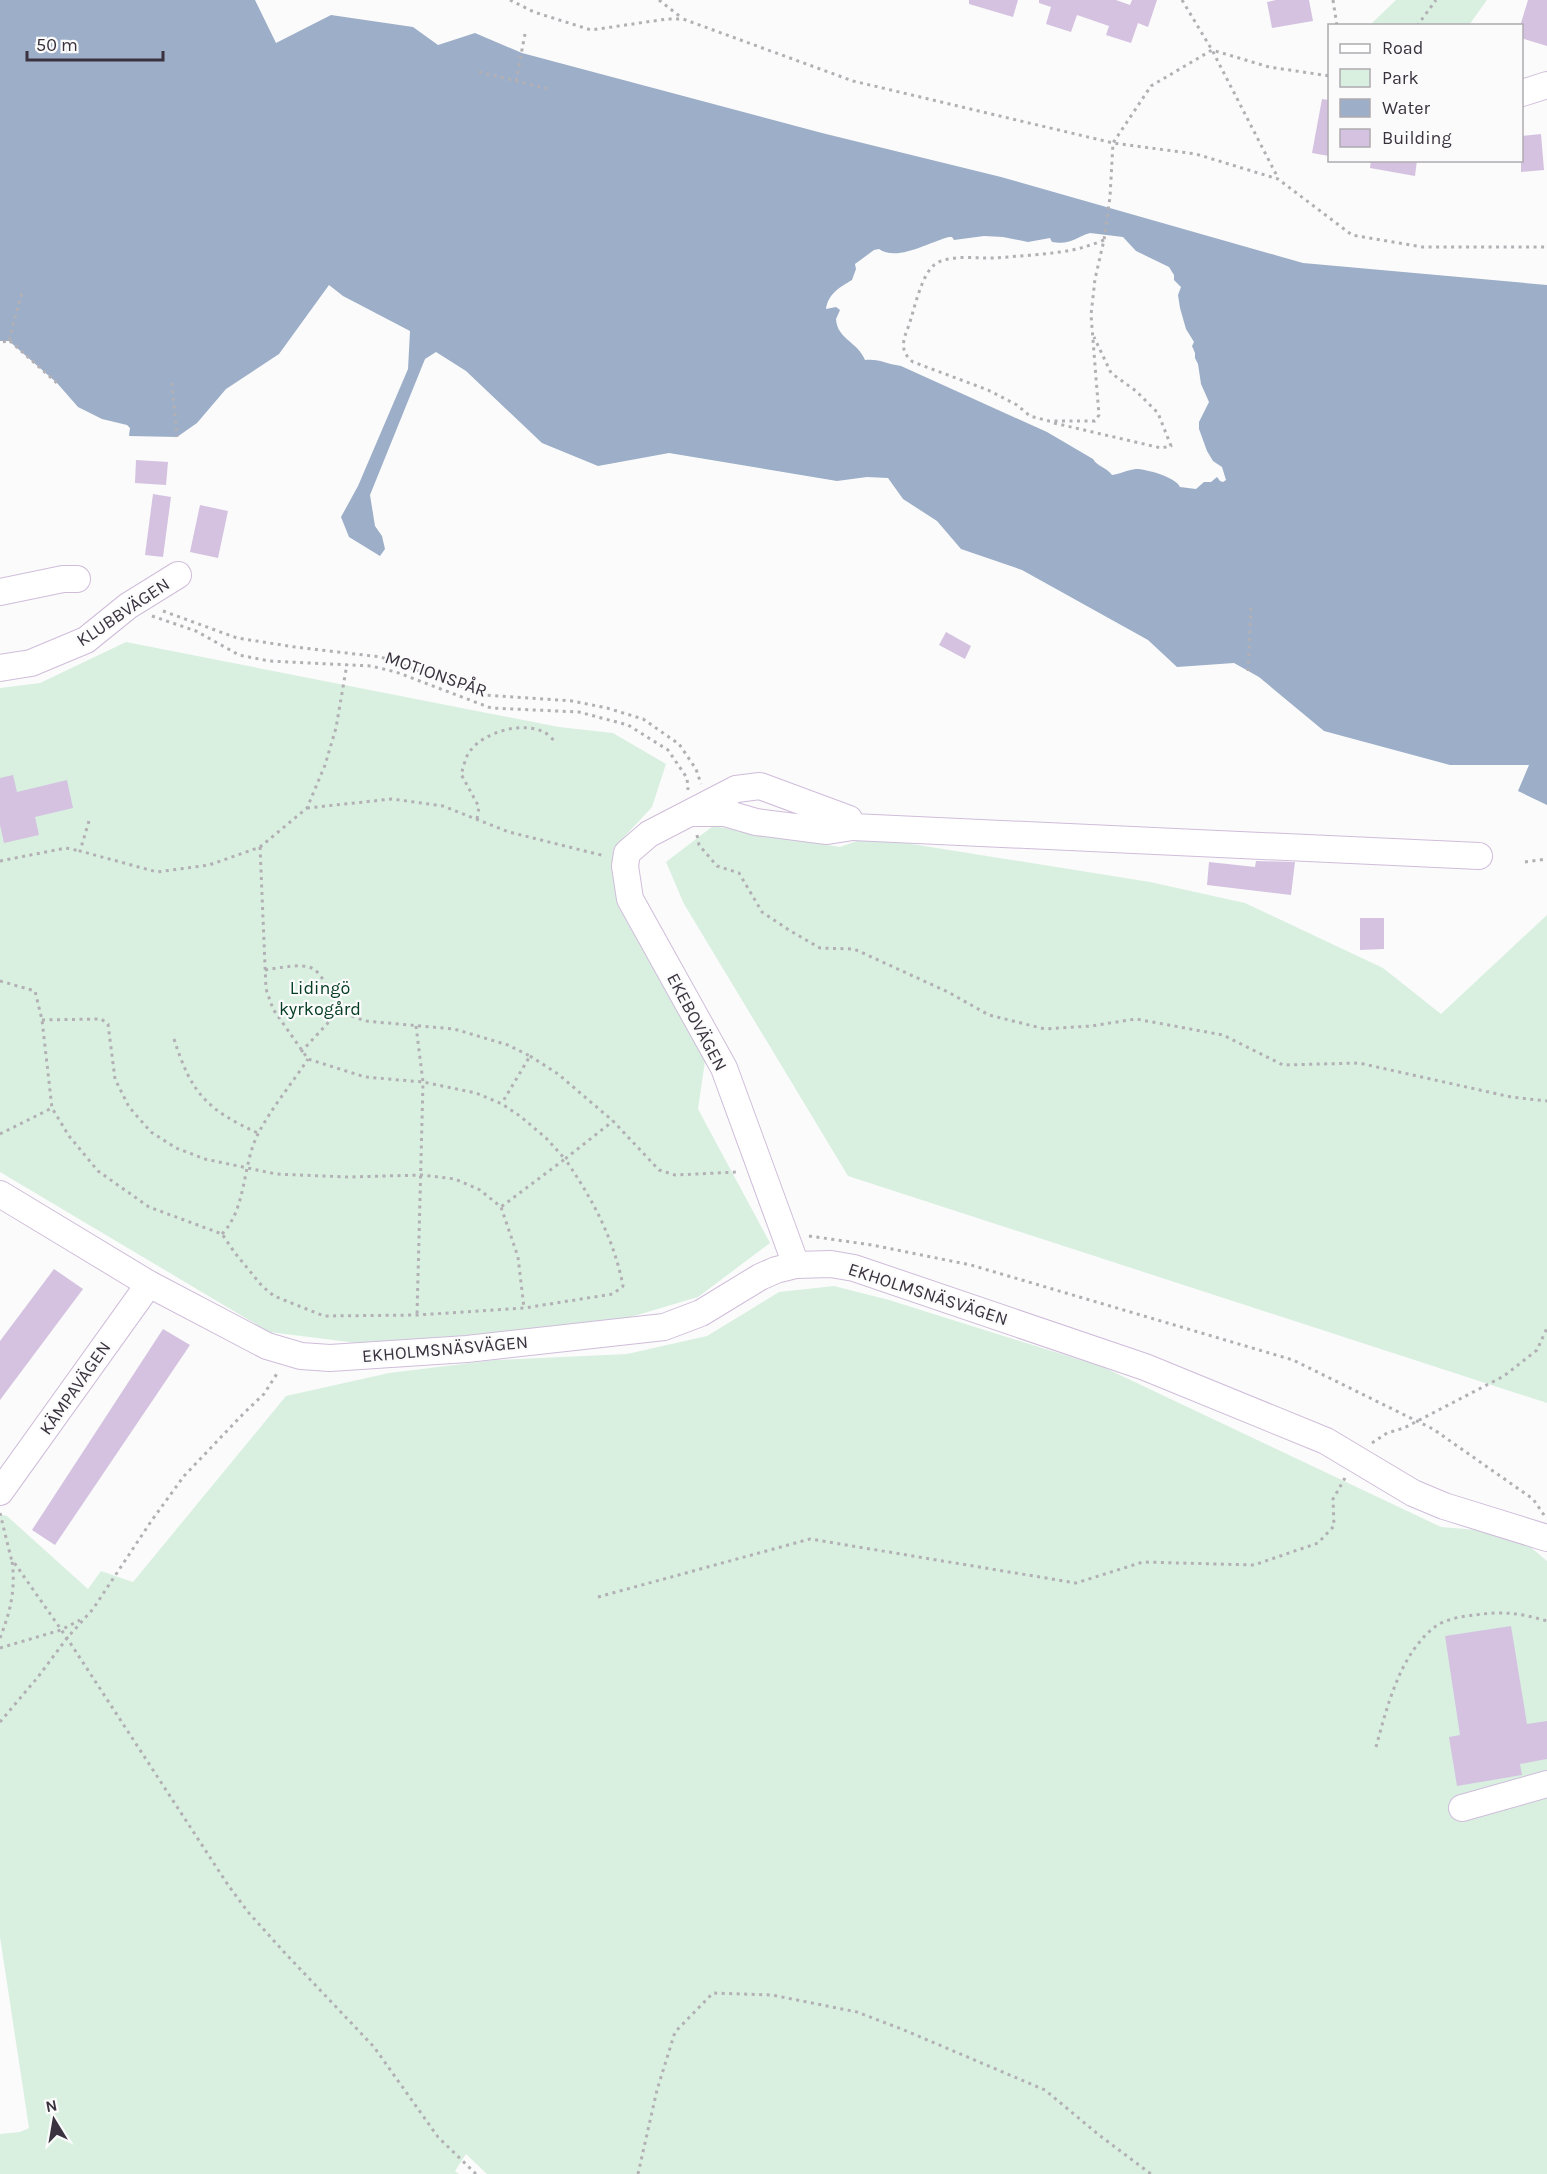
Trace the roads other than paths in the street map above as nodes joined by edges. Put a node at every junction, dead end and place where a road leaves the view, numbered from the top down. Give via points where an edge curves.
1 (1547, 85) edge
2 (1523, 92) edge
3 (178, 575) dead end
4 (77, 579) dead end
5 (0, 592) edge
6 (0, 668) edge
7 (697, 809) junction
8 (853, 827) junction
9 (1479, 856) dead end
10 (0, 1194) edge
11 (796, 1265) junction
12 (149, 1284) junction
13 (0, 1492) edge
14 (1547, 1538) edge
15 (1547, 1784) edge
16 (1462, 1808) dead end

1 - 2 street
3 - 6 street, KLUBBVÄGEN via 86,640 31,663
4 - 5 street
7 - 8 street via 827,831
7 - 8 street via 736,789 760,786 849,819
7 - 11 street, EKEBOVÄGEN via 649,834 627,853 630,899 724,1068
8 - 9 street
10 - 12 street, EKHOLMSNÄSVÄGEN
11 - 12 street, EKHOLMSNÄSVÄGEN via 760,1277 701,1313 664,1327 467,1349 330,1358 301,1356 267,1346
11 - 14 street, EKHOLMSNÄSVÄGEN via 854,1268 1134,1363 1326,1441 1413,1493
12 - 13 street, KÄMPAVÄGEN
15 - 16 street

